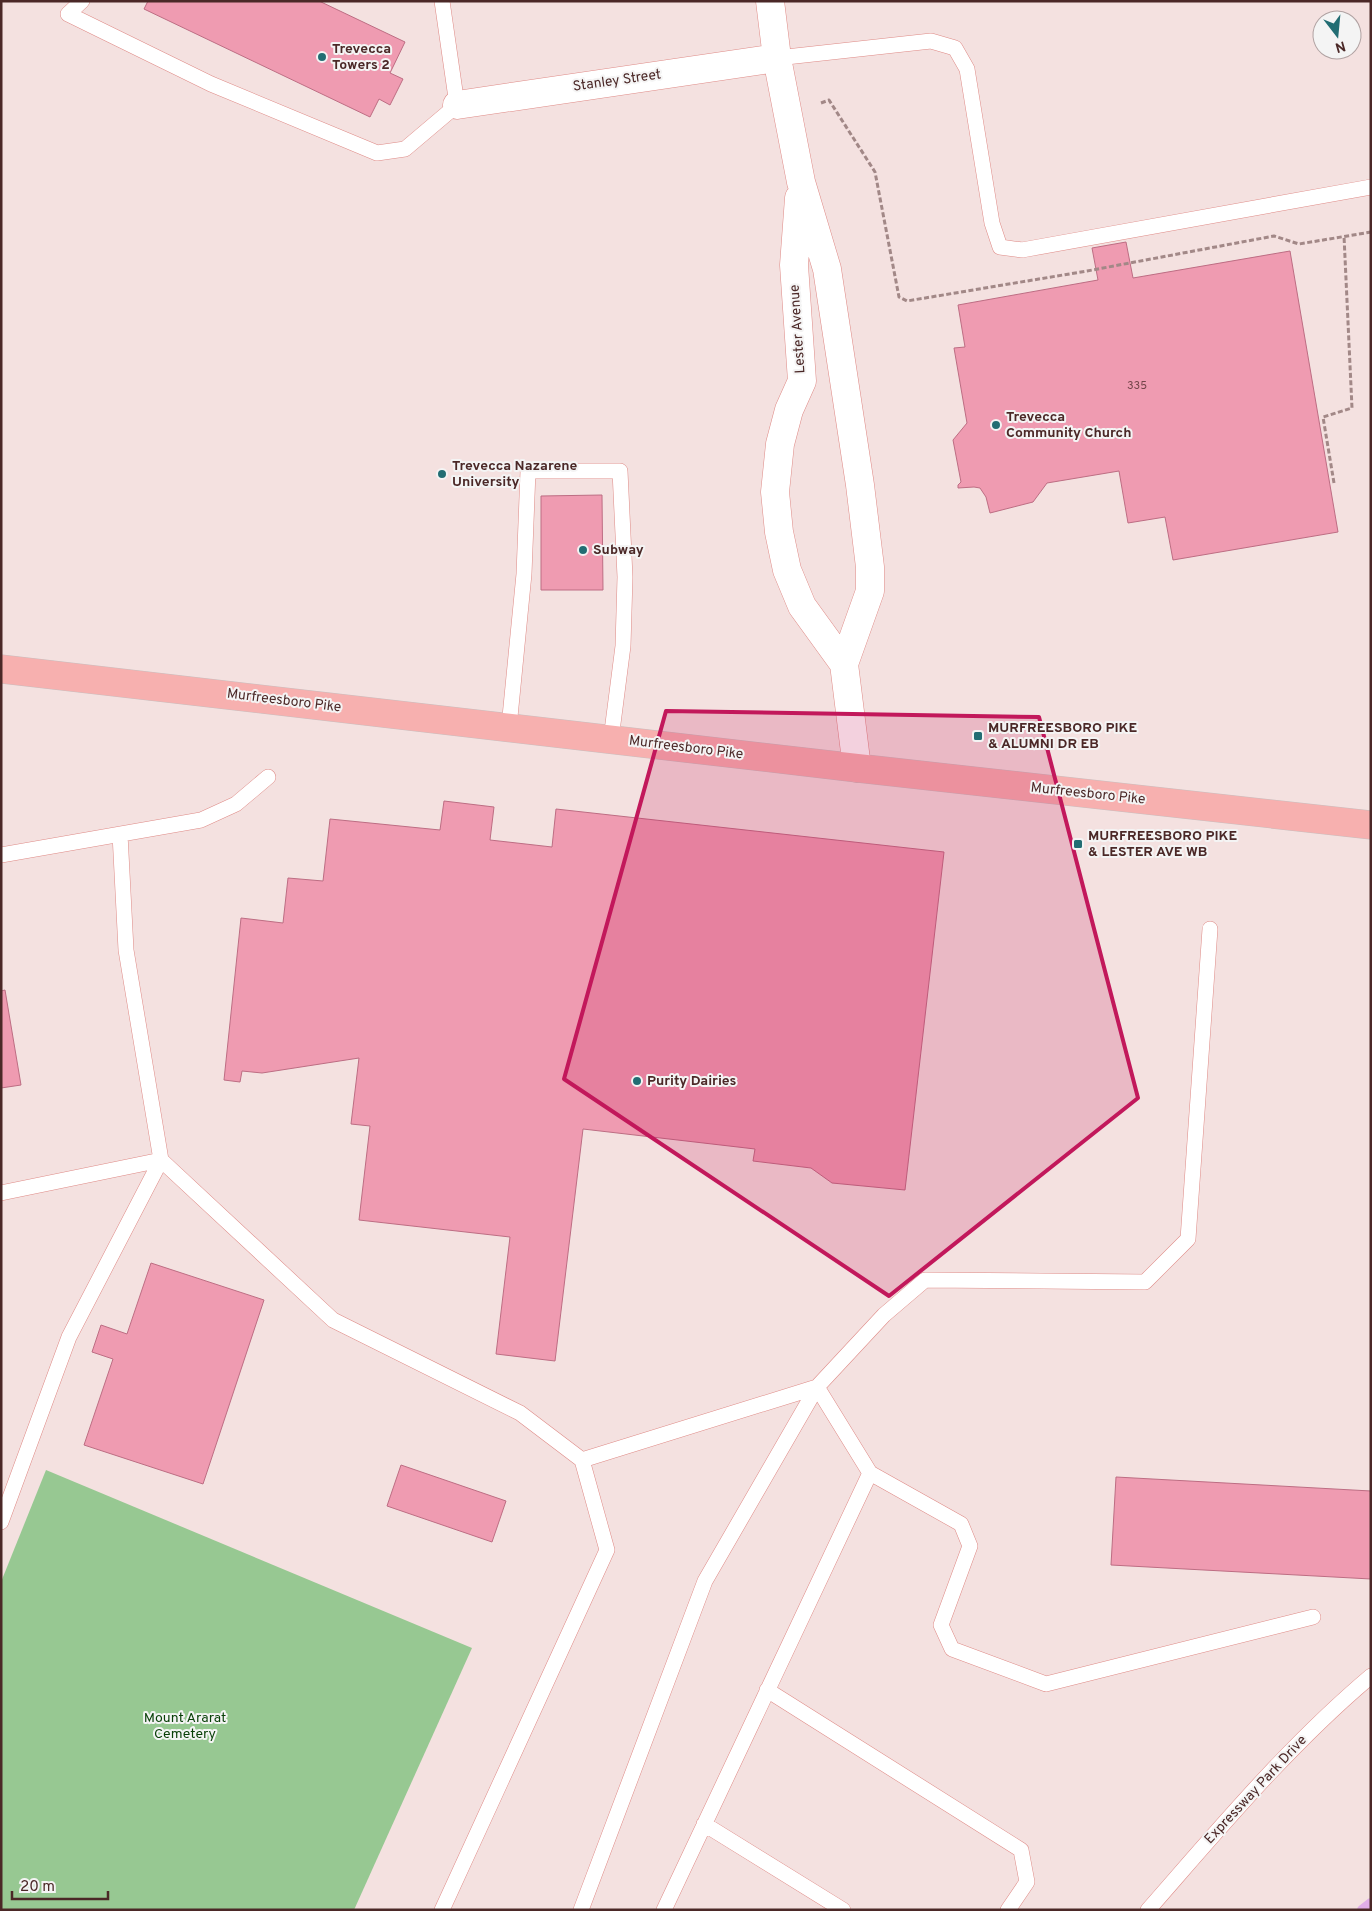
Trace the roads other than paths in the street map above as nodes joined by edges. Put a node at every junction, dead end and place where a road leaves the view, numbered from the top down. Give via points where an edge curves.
1 (82, 1) edge
2 (442, 1) edge
3 (770, 1) edge
4 (777, 58) junction
5 (457, 105) junction
6 (801, 182) junction
7 (1371, 187) edge
8 (842, 376) junction
9 (802, 381) junction
10 (844, 664) junction
11 (1, 669) edge
12 (509, 727) junction
13 (611, 739) junction
14 (857, 768) junction
15 (268, 777) dead end
16 (1371, 825) edge
17 (120, 834) junction
18 (1, 855) edge
19 (1210, 930) dead end
20 (161, 1160) junction
21 (1, 1193) edge
22 (817, 1387) junction
23 (582, 1460) junction
24 (870, 1472) junction
25 (1, 1522) edge
26 (1313, 1617) dead end
27 (1371, 1676) edge
28 (767, 1690) junction
29 (704, 1824) junction
30 (442, 1910) edge
31 (582, 1910) edge
32 (664, 1910) edge
33 (843, 1910) edge
34 (1008, 1910) edge
35 (1148, 1910) edge

1 - 5 lane via 68,14 212,84 378,153 405,149
2 - 5 lane
3 - 4 street, Lester Avenue
4 - 5 street, Stanley Street
4 - 6 street, Lester Avenue
4 - 7 lane via 931,41 955,48 967,69 992,223 1000,247 1022,250
6 - 8 street, Lester Avenue via 827,269
6 - 9 street, Lester Avenue via 794,265
8 - 9 street
8 - 10 street, Lester Avenue via 870,567 870,591
9 - 10 street, Lester Avenue via 789,410 780,444 775,492 778,532 787,570 802,606
10 - 14 street, Lester Avenue
11 - 12 main road, Murfreesboro Pike
12 - 13 main road, Murfreesboro Pike
12 - 13 lane via 524,574 528,471 620,471 625,587 623,646
13 - 14 main road, Murfreesboro Pike
14 - 16 main road, Murfreesboro Pike
15 - 17 lane via 236,804 201,820
17 - 18 lane
17 - 20 lane via 126,950
19 - 22 lane via 1188,1239 1145,1282 925,1280 884,1315
20 - 21 lane
20 - 23 lane via 333,1320 520,1413
20 - 25 lane via 69,1337
22 - 23 lane
22 - 24 lane
22 - 31 lane via 706,1581
23 - 30 lane via 607,1550
24 - 26 lane via 961,1524 970,1546 941,1624 952,1649 1046,1684
24 - 28 lane
27 - 35 lane, Expressway Park Drive via 1337,1704 1289,1753
28 - 29 lane
28 - 34 lane via 1021,1850 1027,1882
29 - 32 lane
29 - 33 lane

